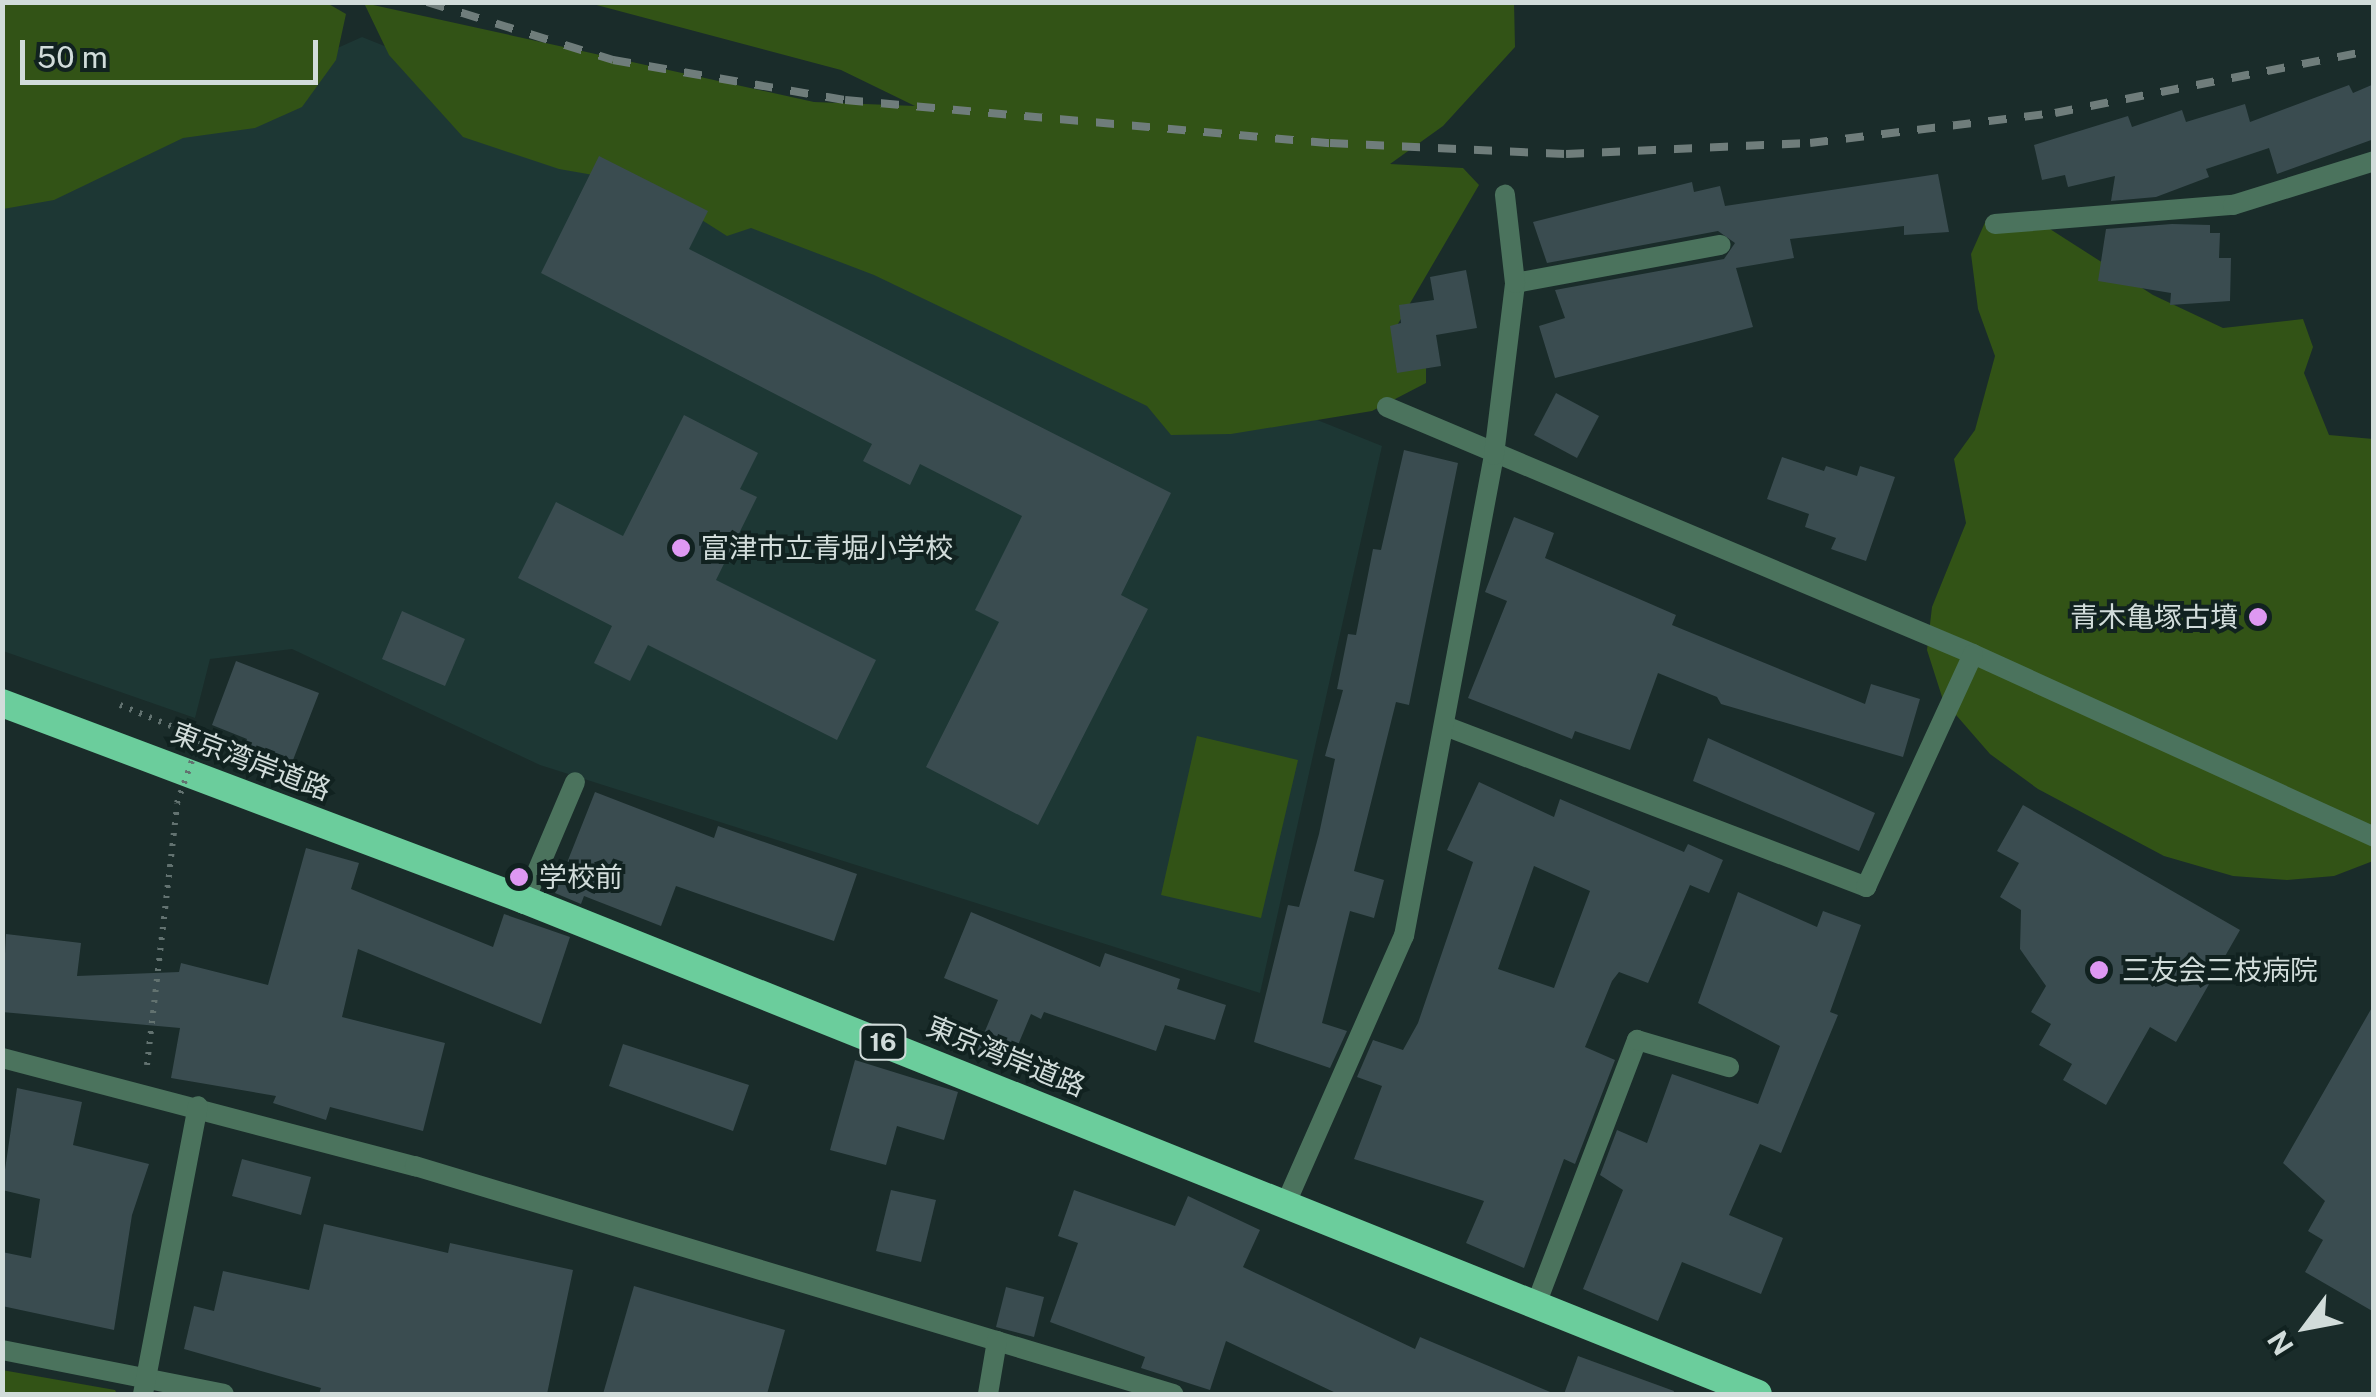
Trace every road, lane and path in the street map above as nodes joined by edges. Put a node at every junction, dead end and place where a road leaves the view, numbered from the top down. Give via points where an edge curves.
1 (2374, 161) edge
2 (1504, 196) dead end
3 (1995, 224) dead end
4 (1721, 245) dead end
5 (1515, 283) junction
6 (1387, 407) dead end
7 (1494, 455) junction
8 (1973, 654) junction
9 (2, 704) edge
10 (120, 705) dead end
11 (1446, 726) junction
12 (575, 782) dead end
13 (2374, 837) edge
14 (525, 900) junction
15 (2, 1058) edge
16 (1729, 1068) dead end
17 (145, 1076) dead end
18 (198, 1106) junction
19 (1286, 1203) junction
20 (1534, 1307) junction
21 (997, 1341) junction
22 (2, 1350) edge
23 (145, 1386) edge
24 (224, 1394) edge
25 (988, 1394) edge
26 (1173, 1394) edge
27 (1758, 1394) edge

1 - 3 street via 2233,205
2 - 5 street
4 - 5 street
5 - 7 street
6 - 7 street
7 - 8 street
7 - 11 street
8 - 11 street via 1866,887
8 - 13 street
9 - 14 highway, 東京湾岸道路 / 16
10 - 17 path, bridge via 200,738 178,802
11 - 19 street via 1404,936
12 - 14 street
14 - 19 highway, 東京湾岸道路 / 16
15 - 18 street
16 - 20 street via 1638,1040
18 - 21 street
18 - 23 street
19 - 20 highway, 東京湾岸道路 / 16
20 - 27 highway, 東京湾岸道路 / 16
21 - 25 street
21 - 26 street
22 - 23 street
23 - 24 street

